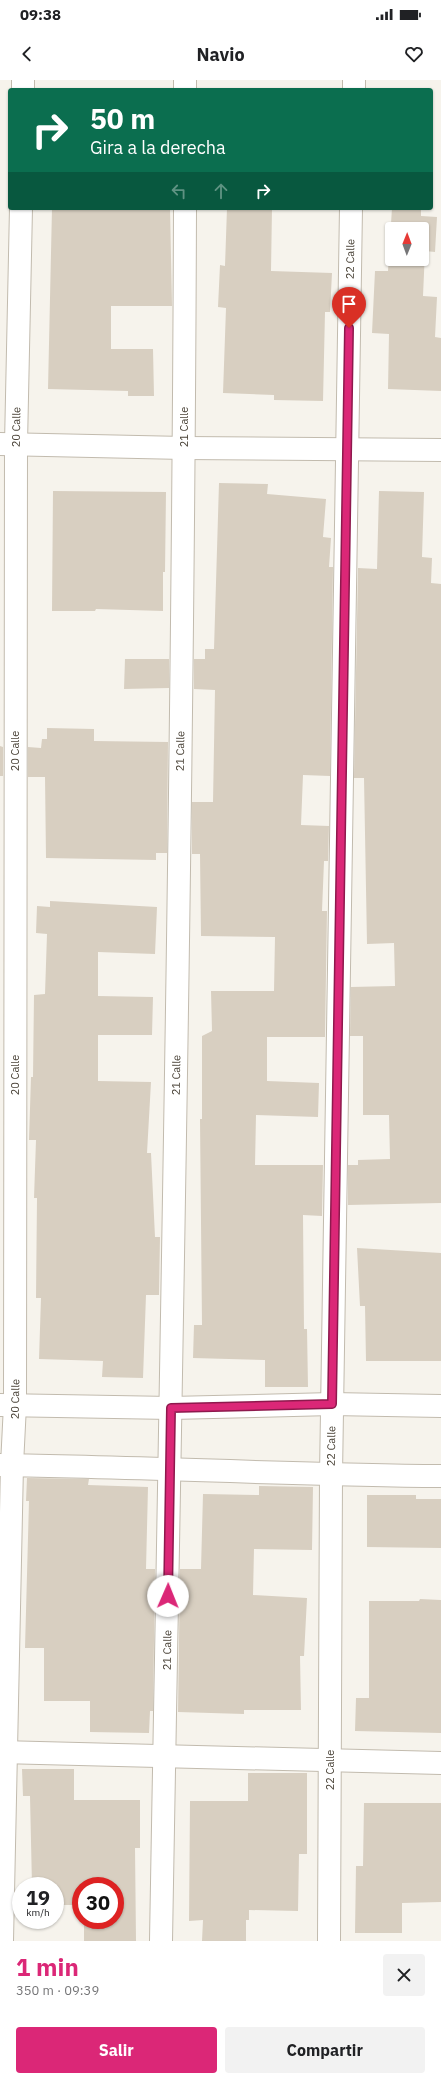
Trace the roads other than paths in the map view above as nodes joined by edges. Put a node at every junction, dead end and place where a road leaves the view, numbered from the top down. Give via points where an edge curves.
1 (21, 210) edge
2 (185, 210) edge
3 (351, 210) edge
4 (8, 444) edge
5 (184, 448) junction
6 (347, 449) junction
7 (441, 450) edge
8 (8, 1163) edge
9 (332, 1404) junction
10 (8, 1405) edge
11 (441, 1406) edge
12 (171, 1408) junction
13 (6, 1465) edge
14 (170, 1468) junction
15 (331, 1475) junction
16 (441, 1476) edge
17 (3, 1752) edge
18 (164, 1756) junction
19 (330, 1761) junction
20 (441, 1763) edge
21 (2, 1941) edge
22 (161, 1941) edge
23 (329, 1941) edge

1 - 4 street, 20 Calle
2 - 5 street, 21 Calle
3 - 6 street, 22 Calle
4 - 5 street
4 - 8 street, 20 Calle
5 - 6 street
5 - 12 street, 21 Calle
6 - 7 street
6 - 9 street, 22 Calle
8 - 10 street, 20 Calle
9 - 11 street
9 - 12 street
9 - 15 street, 22 Calle
10 - 12 street
10 - 13 street, 20 Calle
12 - 14 street, 21 Calle
13 - 14 street
13 - 17 street, 20 Calle
14 - 15 street
14 - 18 street, 21 Calle
15 - 16 street
15 - 19 street, 22 Calle
17 - 18 street
17 - 21 street, 20 Calle
18 - 19 street
18 - 22 street, 21 Calle
19 - 20 street
19 - 23 street, 22 Calle

